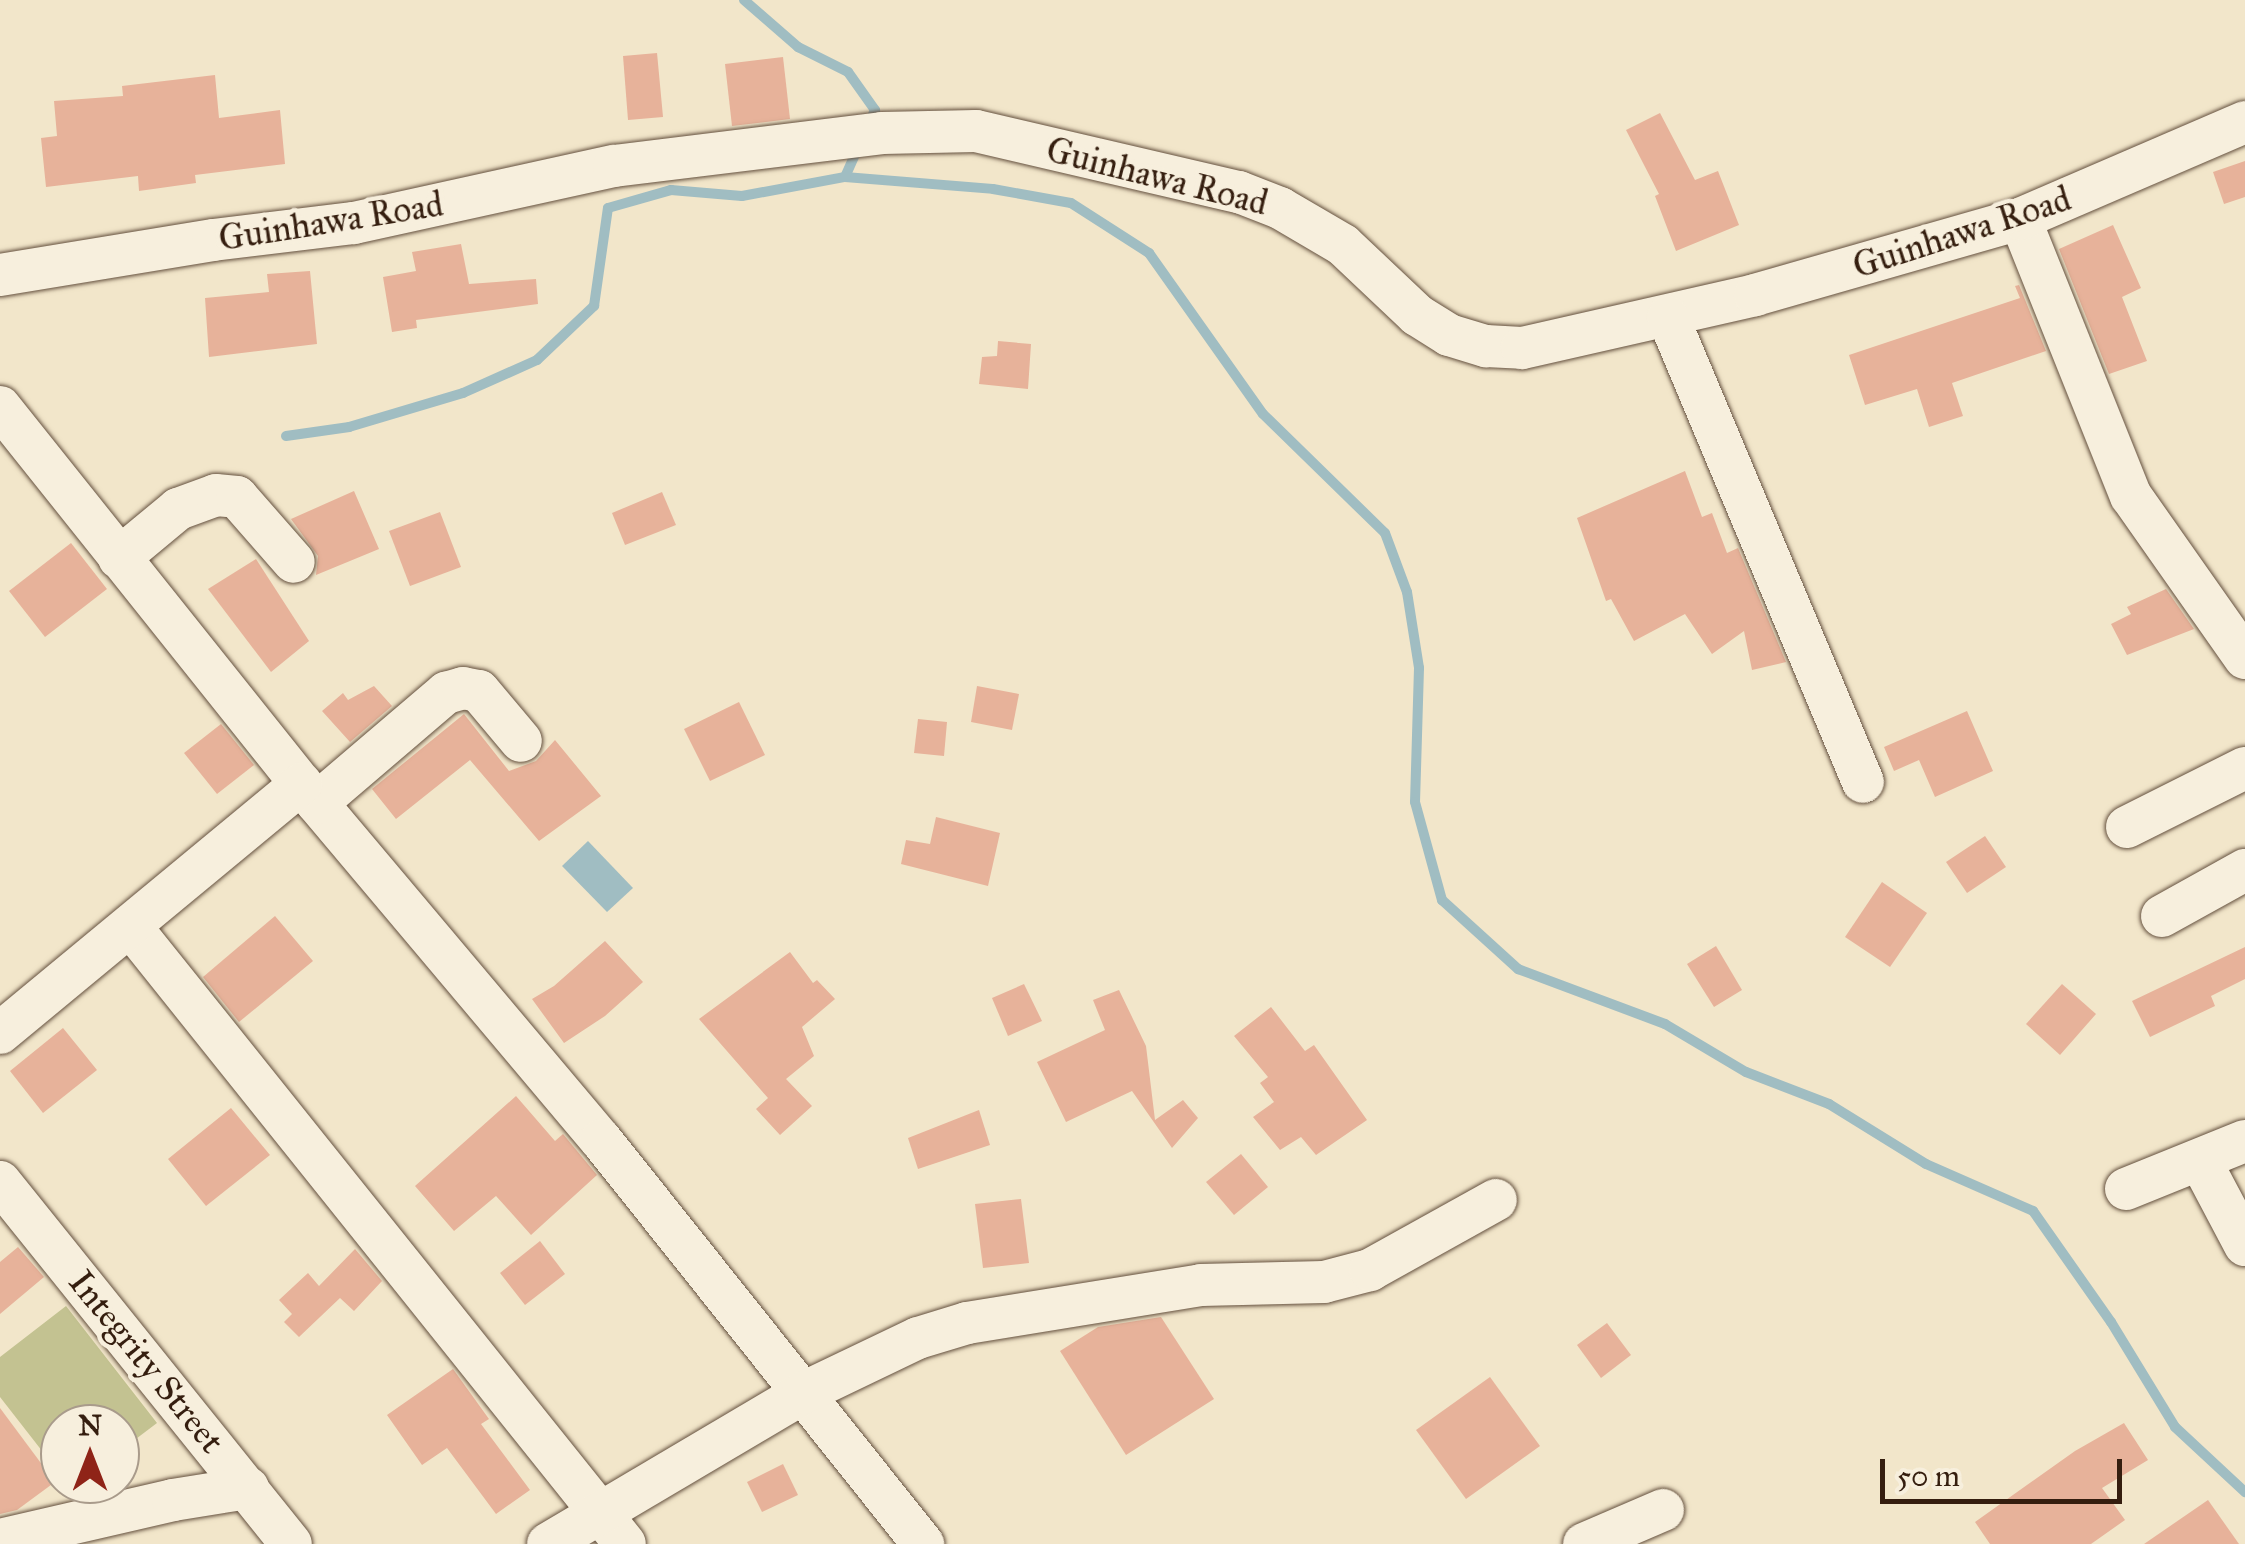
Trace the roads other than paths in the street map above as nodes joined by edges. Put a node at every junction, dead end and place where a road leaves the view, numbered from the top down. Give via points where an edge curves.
1 (2245, 122) edge
2 (2020, 218) junction
3 (0, 275) edge
4 (1668, 317) junction
5 (0, 407) edge
6 (119, 558) junction
7 (294, 562) dead end
8 (2245, 658) edge
9 (522, 741) dead end
10 (2245, 768) edge
11 (1863, 782) dead end
12 (309, 794) junction
13 (2127, 827) dead end
14 (2245, 870) edge
15 (2162, 916) dead end
16 (130, 927) junction
17 (0, 1033) edge
18 (2245, 1142) edge
19 (2201, 1162) junction
20 (0, 1182) edge
21 (2126, 1189) dead end
22 (1496, 1200) dead end
23 (2245, 1245) edge
24 (803, 1393) junction
25 (248, 1488) junction
26 (1663, 1510) dead end
27 (614, 1530) edge
28 (0, 1540) edge
29 (290, 1544) edge
30 (548, 1544) edge
31 (923, 1544) edge
32 (1584, 1544) edge

1 - 2 street, Guinhawa Road
2 - 4 street, Guinhawa Road
2 - 8 street via 2132,496
3 - 4 street, Guinhawa Road via 354,223 614,166 882,133 976,131 1238,192 1280,208 1343,245 1417,315 1449,336 1486,346 1522,348
4 - 11 street
5 - 6 street
6 - 7 street via 178,509 216,494 237,497
6 - 12 street
9 - 12 street via 479,690 462,688 446,693
10 - 13 street
12 - 16 street
12 - 24 street via 601,1140
14 - 15 street
16 - 17 street
16 - 27 street
18 - 19 street
19 - 21 street
19 - 23 street
20 - 25 street, Integrity Street
22 - 24 street via 1370,1270 1324,1282 1200,1285 966,1324 918,1338
24 - 27 street
24 - 31 street
25 - 28 street
25 - 29 street, Integrity Street
26 - 32 street
27 - 30 street

